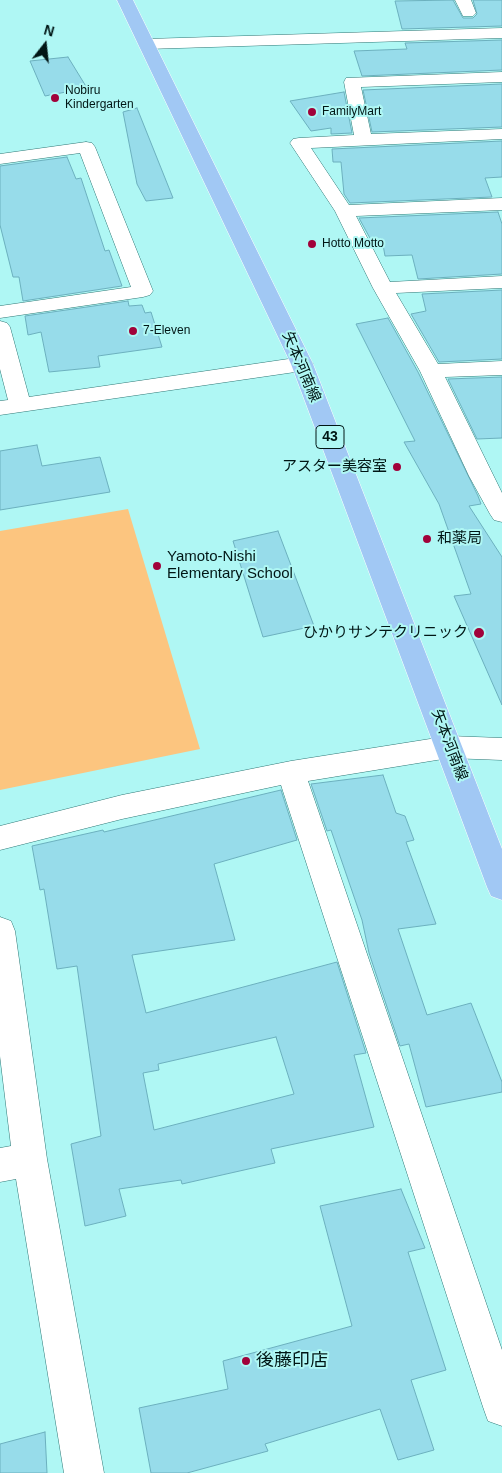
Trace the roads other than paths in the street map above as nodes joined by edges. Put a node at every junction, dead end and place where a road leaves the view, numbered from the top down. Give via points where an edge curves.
1 (125, 0) edge
2 (502, 33) edge
3 (147, 44) junction
4 (502, 77) edge
5 (502, 134) edge
6 (364, 141) junction
7 (0, 159) edge
8 (502, 204) edge
9 (344, 211) junction
10 (502, 282) edge
11 (384, 288) junction
12 (0, 312) edge
13 (0, 327) edge
14 (302, 364) junction
15 (502, 368) edge
16 (431, 372) junction
17 (10, 406) edge
18 (491, 475) edge
19 (502, 514) edge
20 (449, 747) junction
21 (502, 749) edge
22 (292, 772) junction
23 (0, 838) edge
24 (502, 887) edge
25 (0, 931) edge
26 (15, 1162) edge
27 (502, 1407) edge
28 (84, 1473) edge

1 - 3 main road, 矢本河南線 / 43
2 - 3 street
3 - 14 main road, 矢本河南線 / 43
4 - 6 street via 352,82
5 - 6 street
6 - 9 street via 299,143
7 - 12 street via 86,147 143,291
8 - 9 street
9 - 11 street
10 - 11 street
11 - 16 street
13 - 17 street
14 - 17 street
14 - 20 main road, 矢本河南線 / 43
15 - 16 street
16 - 18 street
18 - 19 street
20 - 21 street
20 - 22 street
20 - 24 main road, 矢本河南線 / 43
22 - 23 street via 122,807
22 - 27 street
25 - 26 street
26 - 28 street

